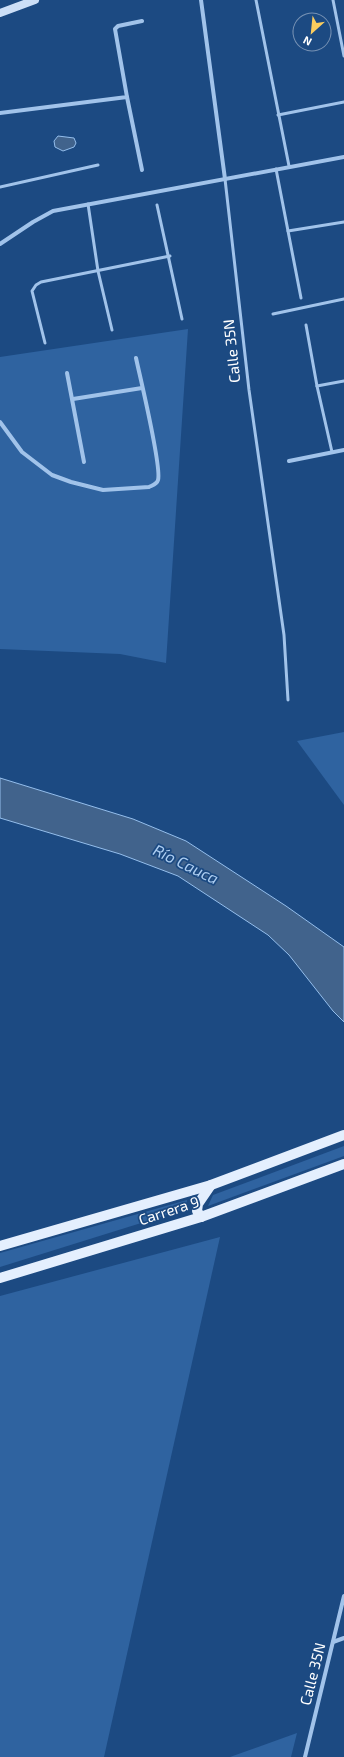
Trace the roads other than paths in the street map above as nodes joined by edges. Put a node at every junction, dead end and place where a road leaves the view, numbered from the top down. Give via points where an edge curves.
1 (35, 0) edge
2 (201, 0) edge
3 (256, 0) edge
4 (333, 0) edge
5 (0, 13) edge
6 (142, 20) dead end
7 (344, 56) edge
8 (127, 97) junction
9 (344, 102) edge
10 (0, 113) edge
11 (278, 115) junction
12 (344, 157) edge
13 (98, 164) dead end
14 (289, 166) junction
15 (276, 169) junction
16 (142, 170) dead end
17 (225, 178) junction
18 (0, 187) edge
19 (87, 204) junction
20 (157, 205) dead end
21 (344, 222) edge
22 (288, 231) junction
23 (0, 244) edge
24 (170, 256) junction
25 (98, 271) junction
26 (301, 298) dead end
27 (344, 299) edge
28 (273, 314) dead end
29 (182, 319) dead end
30 (306, 325) dead end
31 (112, 330) dead end
32 (45, 343) dead end
33 (136, 358) dead end
34 (67, 373) dead end
35 (344, 381) edge
36 (317, 386) junction
37 (142, 388) junction
38 (73, 399) junction
39 (0, 422) edge
40 (344, 450) edge
41 (332, 452) junction
42 (289, 461) dead end
43 (84, 462) dead end
44 (288, 700) dead end
45 (344, 1135) edge
46 (344, 1164) edge
47 (211, 1185) junction
48 (201, 1217) junction
49 (0, 1246) edge
50 (0, 1278) edge
51 (344, 1596) edge
52 (344, 1638) edge
53 (333, 1642) junction
54 (306, 1757) edge

1 - 5 main road
2 - 17 street, Calle 35N
3 - 11 lane
4 - 7 lane
6 - 8 street via 115,29
8 - 10 street
8 - 16 street
9 - 11 lane
11 - 14 lane
12 - 14 street
13 - 18 lane
14 - 15 street
15 - 17 street
15 - 22 lane
17 - 19 street
17 - 44 lane, Calle 35N via 249,390 284,635
19 - 23 street via 53,211
19 - 25 lane
20 - 24 lane
21 - 22 lane
22 - 26 lane
24 - 25 lane
24 - 29 lane
25 - 31 lane
25 - 32 lane via 36,285 32,291
27 - 28 lane
30 - 36 lane
33 - 37 street
34 - 38 street
35 - 36 lane
36 - 41 lane
37 - 38 street
37 - 39 street via 158,478 156,484 149,487 103,490 52,475 22,452
38 - 43 street
40 - 41 street
41 - 42 street
45 - 47 main road, Carrera 9
46 - 48 main road, Carrera 9
47 - 48 main road via 198,1204 197,1211
47 - 49 main road, Carrera 9
48 - 50 main road, Carrera 9
51 - 53 street, Calle 35N
52 - 53 street
53 - 54 street, Calle 35N

